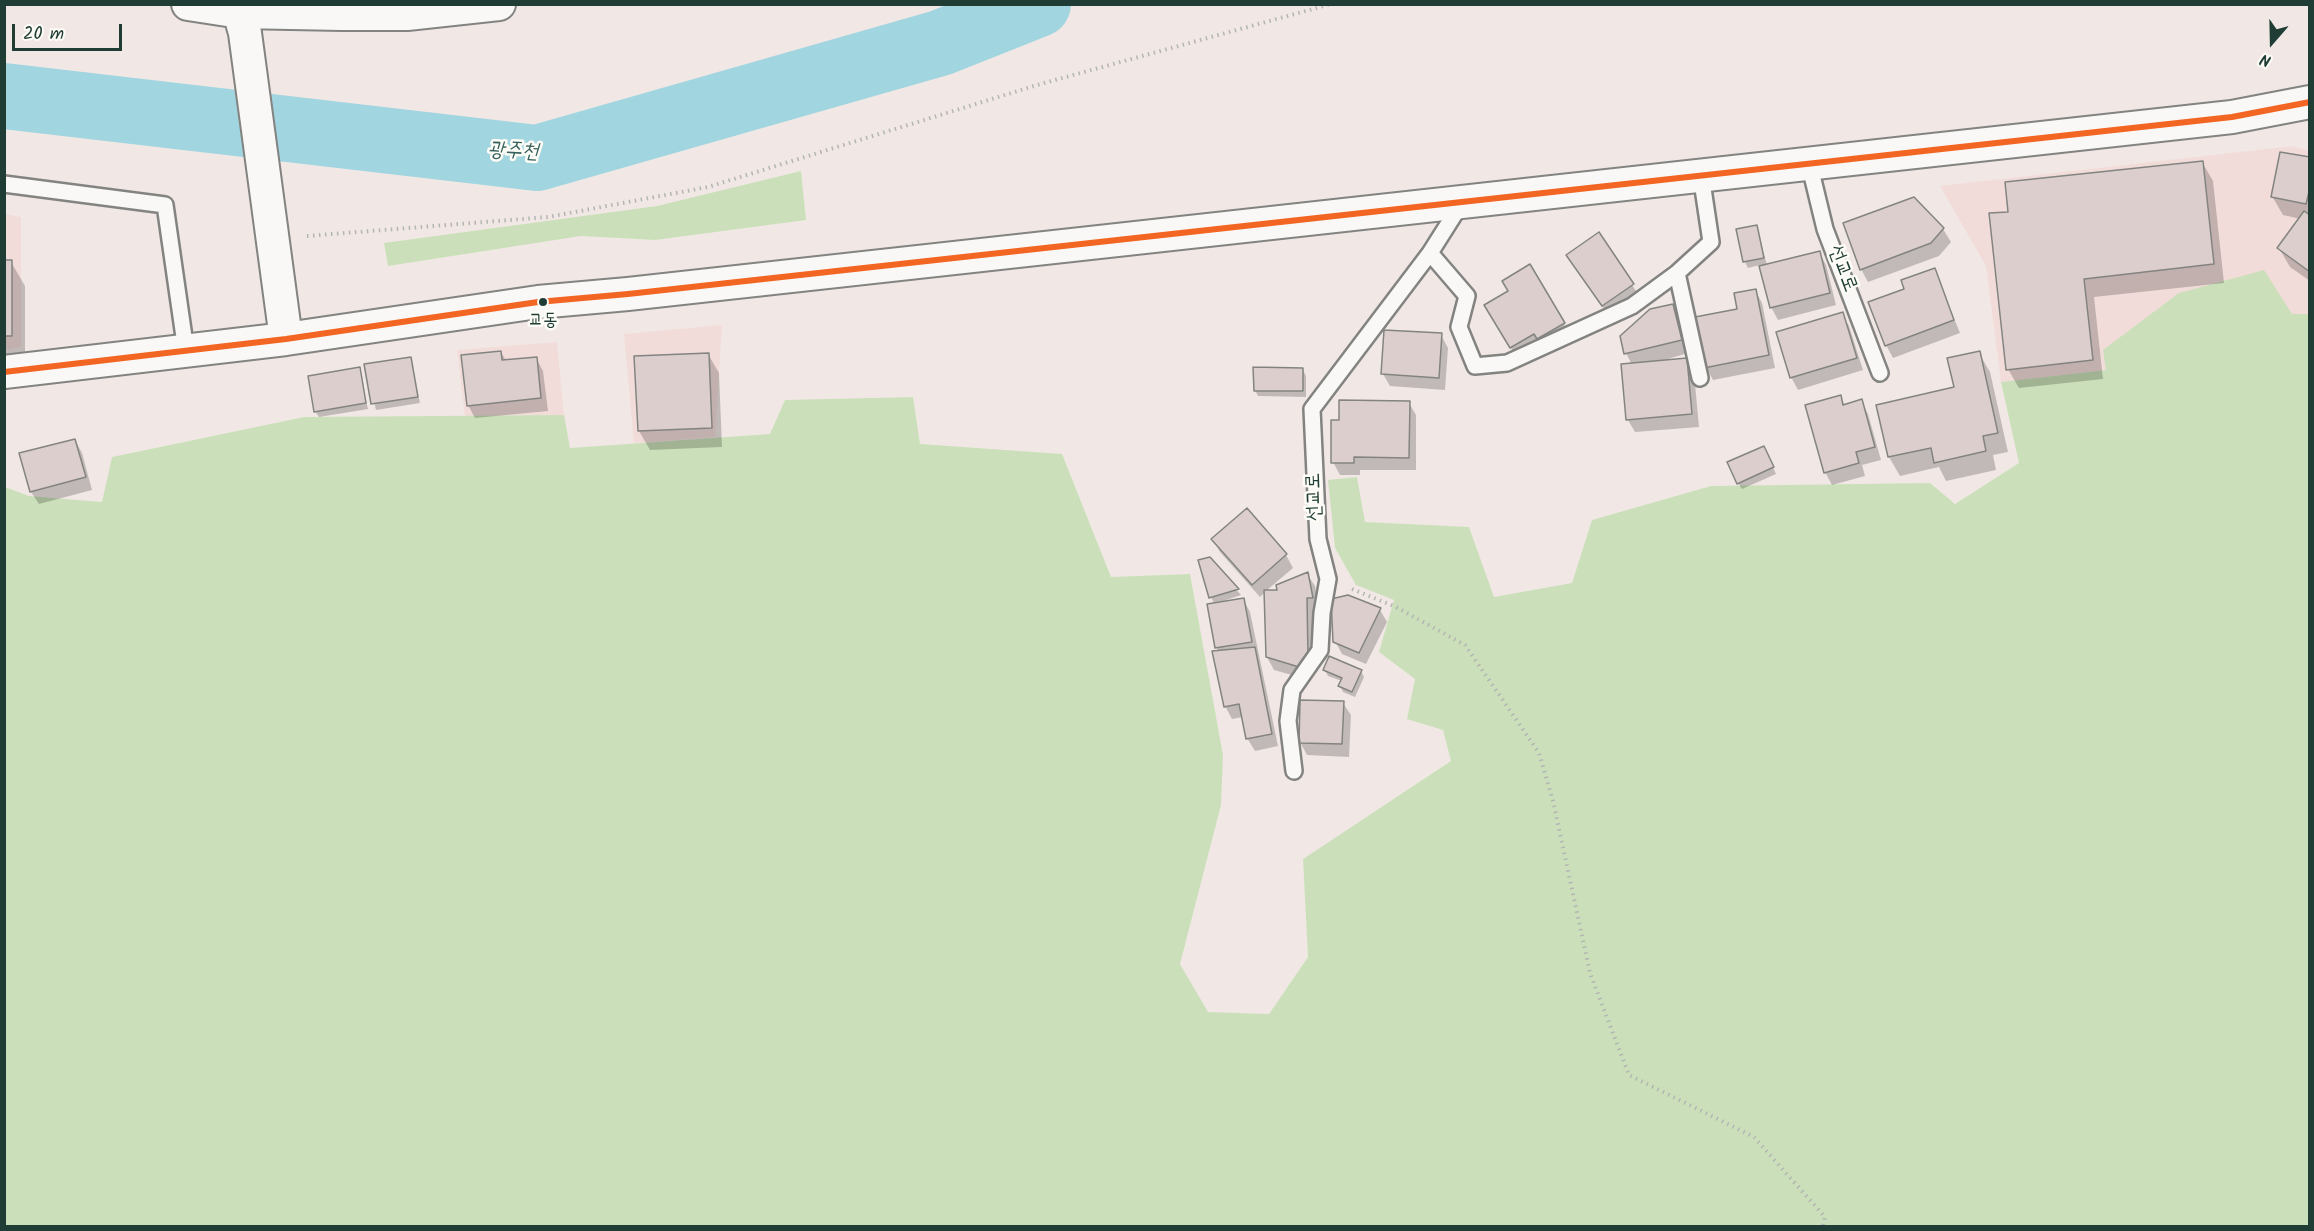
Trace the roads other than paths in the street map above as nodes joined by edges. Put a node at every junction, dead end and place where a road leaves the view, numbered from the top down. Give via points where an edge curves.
1 (188, 4) edge
2 (499, 4) edge
3 (241, 17) edge
4 (2310, 102) edge
5 (1809, 163) junction
6 (1701, 175) junction
7 (4, 184) edge
8 (1462, 201) junction
9 (1430, 252) junction
10 (1677, 273) junction
11 (286, 339) junction
12 (186, 351) junction
13 (4, 372) edge
14 (1880, 373) dead end
15 (1700, 378) dead end
16 (1294, 771) dead end

1 - 3 street
2 - 3 street via 407,14
3 - 11 street
4 - 5 street via 2232,117
5 - 6 street
5 - 14 lane, 선교로 via 1825,229
6 - 8 street
6 - 10 lane via 1711,242
7 - 12 lane via 165,205
8 - 9 lane, 선교로
8 - 11 street via 538,302
9 - 10 lane via 1467,296 1459,327 1475,366 1507,363 1632,306
9 - 16 lane, 선교로 via 1312,409 1318,539 1328,579 1320,650 1292,690 1288,721
10 - 15 lane
11 - 12 street
12 - 13 street

